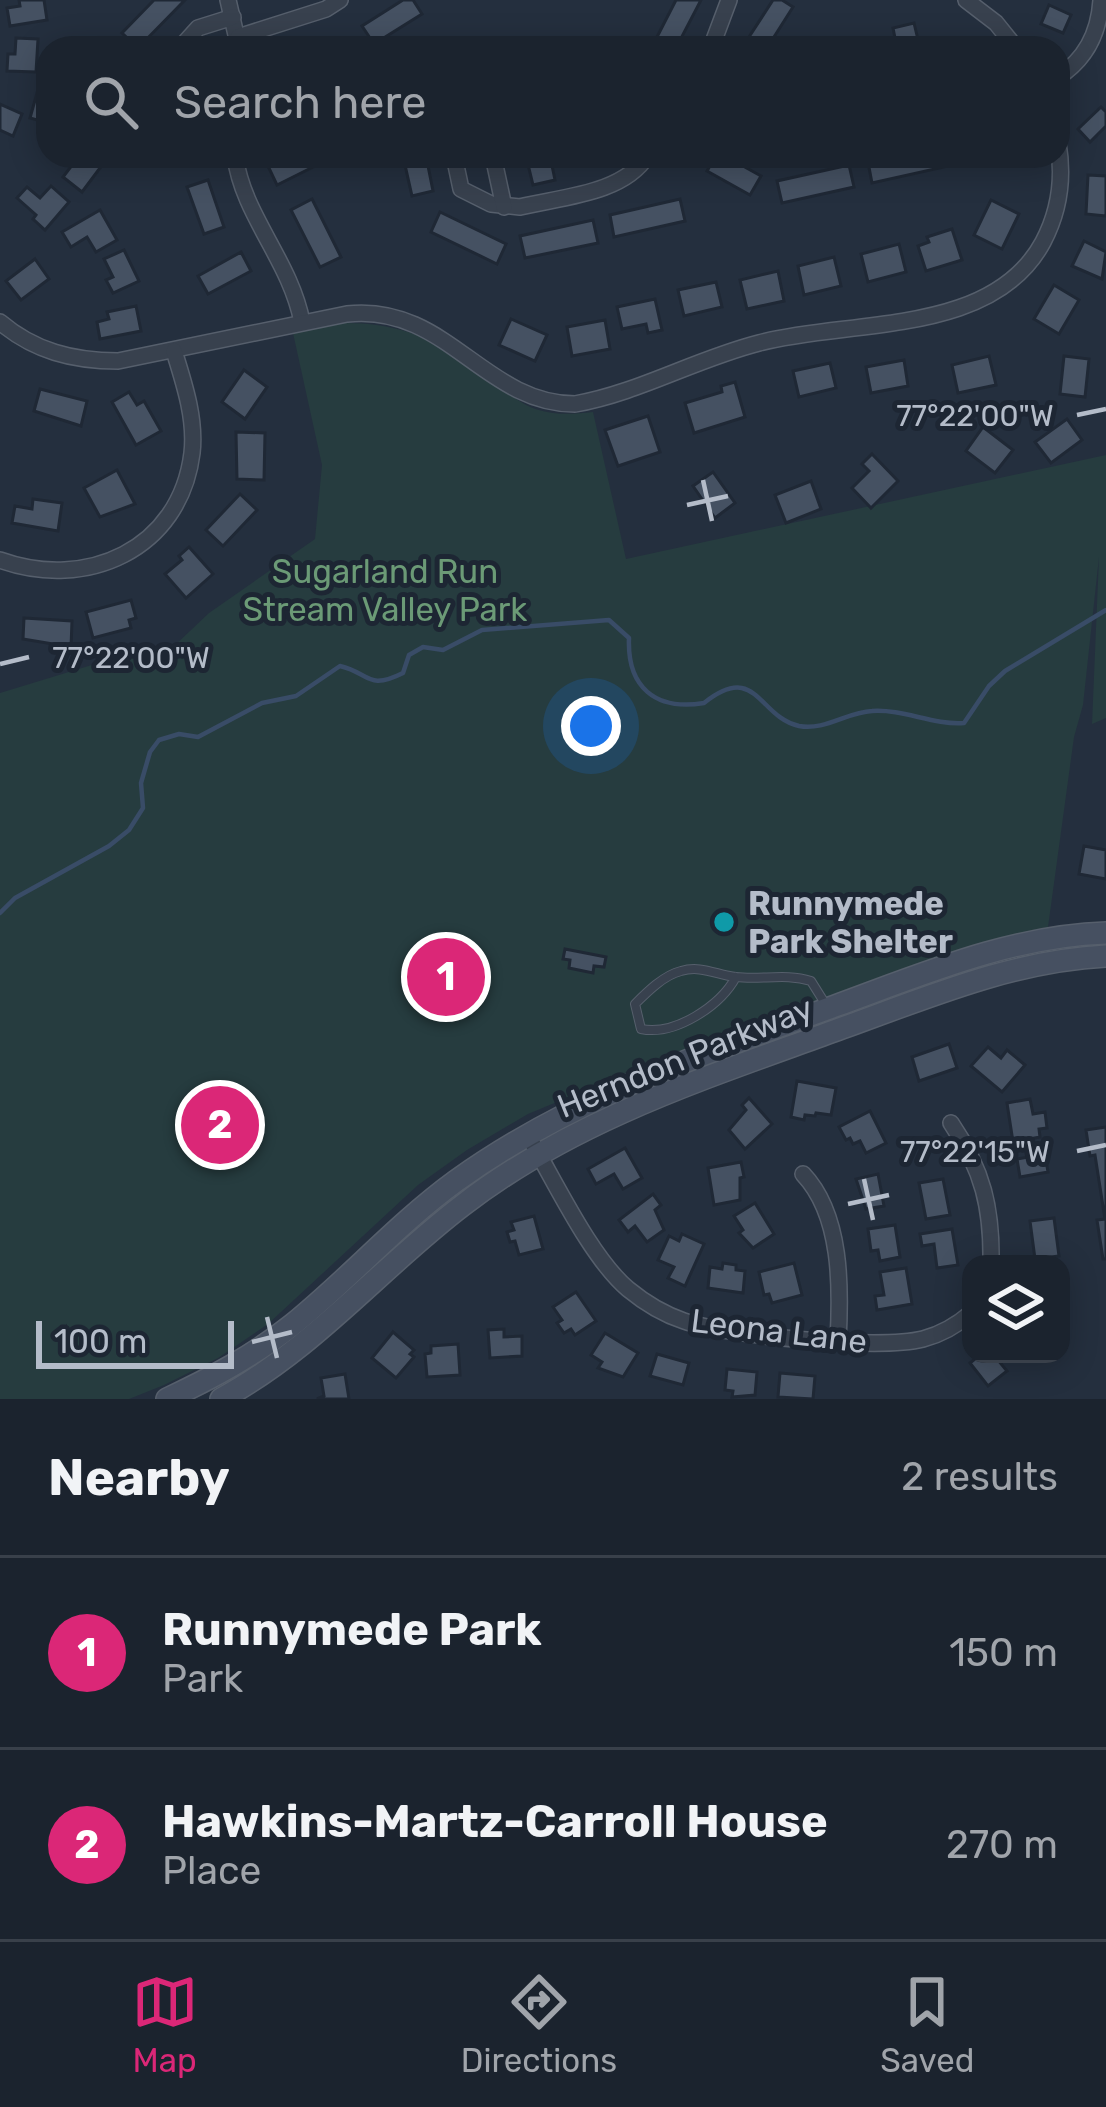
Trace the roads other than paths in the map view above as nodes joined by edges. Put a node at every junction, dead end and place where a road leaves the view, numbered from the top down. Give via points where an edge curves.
1 (340, 0) edge
2 (729, 0) edge
3 (966, 0) edge
4 (1101, 0) edge
5 (230, 8) edge
6 (191, 36) edge
7 (256, 36) edge
8 (716, 36) edge
9 (1006, 36) edge
10 (1070, 65) edge
11 (237, 168) edge
12 (456, 168) edge
13 (496, 168) edge
14 (639, 168) edge
15 (1059, 168) edge
16 (504, 207) junction
17 (0, 322) edge
18 (302, 322) junction
19 (174, 351) junction
20 (0, 560) edge
21 (1106, 933) edge
22 (1106, 956) edge
23 (736, 977) junction
24 (827, 1009) junction
25 (951, 1124) dead end
26 (527, 1134) junction
27 (539, 1154) junction
28 (803, 1174) dead end
29 (991, 1255) edge
30 (962, 1320) edge
31 (838, 1341) junction
32 (167, 1399) edge
33 (221, 1399) edge

1 - 7 street
2 - 8 street
3 - 9 street
4 - 10 street via 1089,47
5 - 6 street
11 - 18 street via 292,280
12 - 16 street via 460,189
13 - 16 street
14 - 16 street via 619,183
15 - 18 street via 1049,230 1025,268 990,296 949,311 753,344 592,401 557,404 523,394 440,335 397,316
17 - 19 street via 68,357 118,361
18 - 19 street
19 - 20 street via 192,451 181,491 158,528 122,555 84,569 42,572
21 - 24 main road, Herndon Parkway via 985,952
22 - 27 main road, Herndon Parkway via 972,980 634,1106
23 - 23 lane via 681,970 635,1004 641,1029 665,1030 710,1006
23 - 24 lane via 811,981
24 - 26 main road, Herndon Parkway via 637,1080
25 - 29 street via 974,1156
26 - 27 street, Leona Lane
26 - 32 main road, Herndon Parkway via 399,1226 271,1341
27 - 31 street, Leona Lane via 609,1270 644,1301 706,1327
27 - 33 main road, Herndon Parkway via 466,1202 303,1346
28 - 31 street via 827,1213
30 - 31 street, Leona Lane via 926,1339

